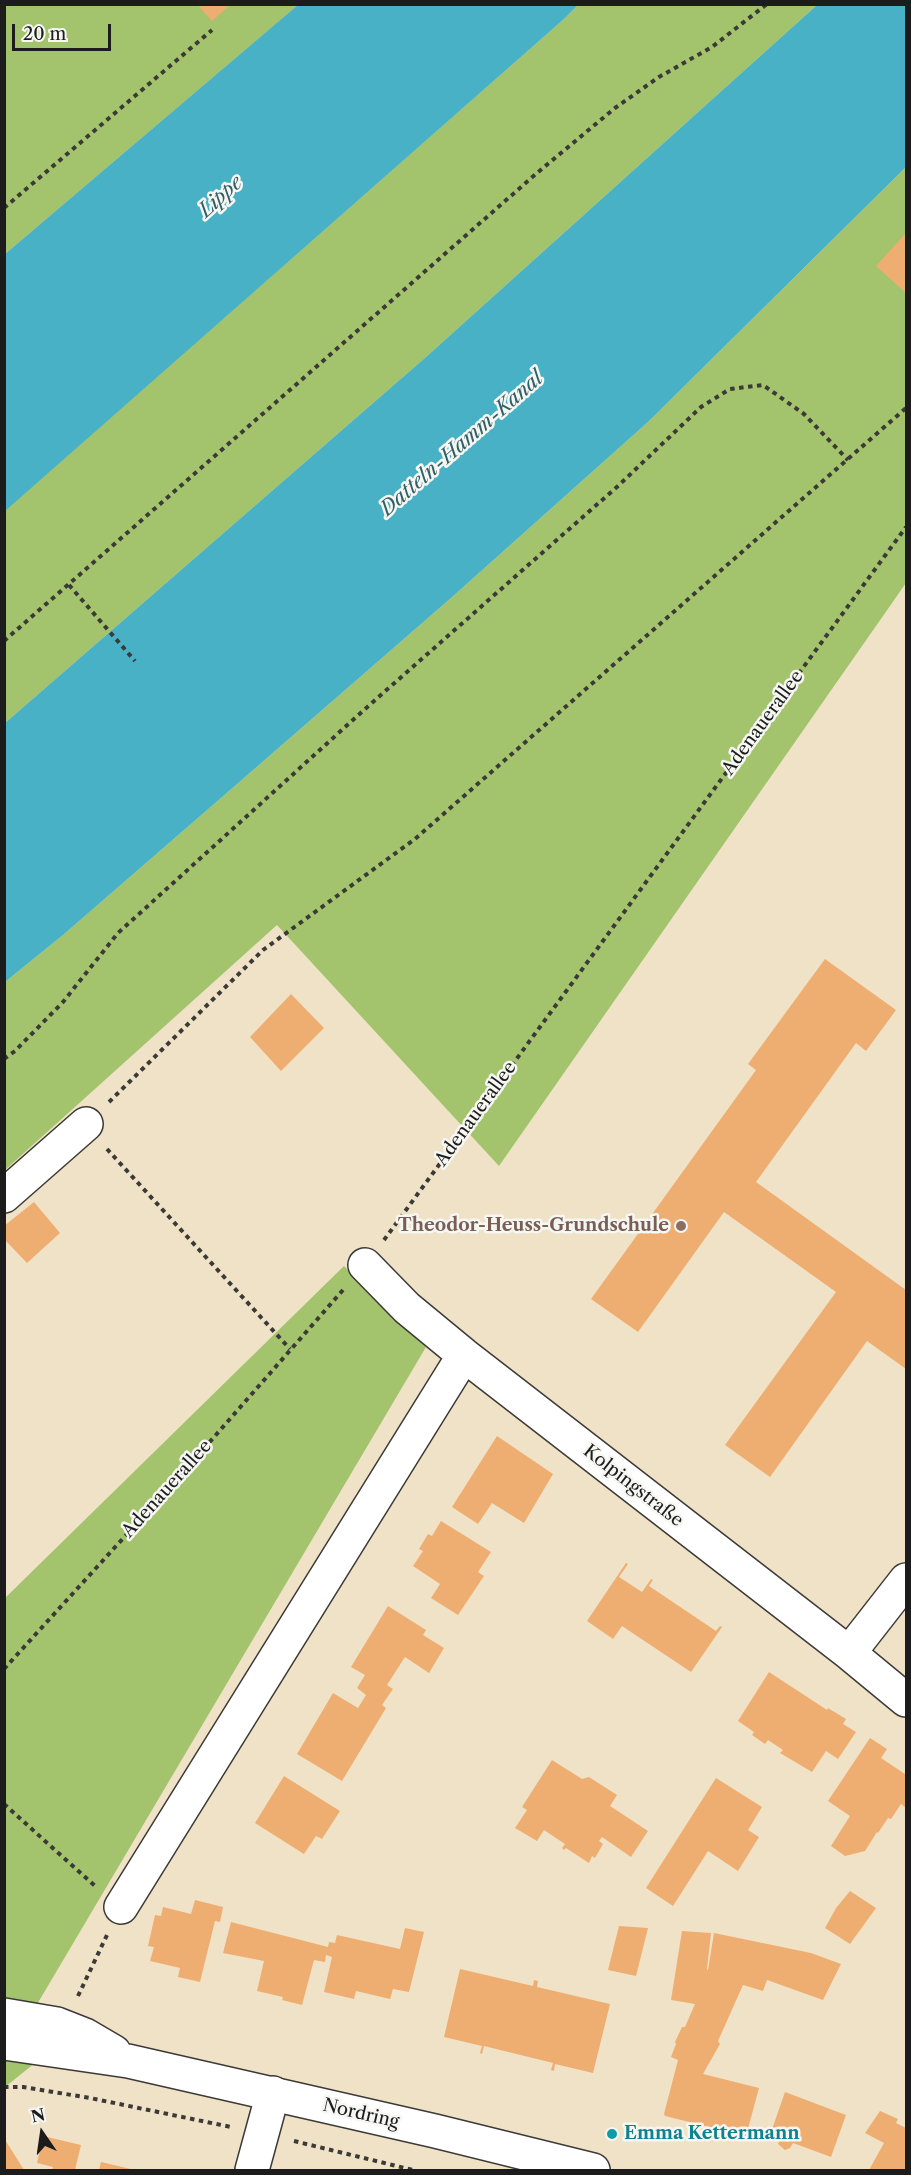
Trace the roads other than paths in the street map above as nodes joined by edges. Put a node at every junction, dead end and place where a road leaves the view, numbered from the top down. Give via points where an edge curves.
1 (86, 1124) road end
2 (4, 1196) edge
3 (365, 1265) road end
4 (464, 1355) junction
5 (906, 1580) edge
6 (849, 1653) junction
7 (906, 1700) edge
8 (121, 1907) road end
9 (4, 2015) edge
10 (4, 2043) edge
11 (128, 2061) junction
12 (273, 2093) junction
13 (252, 2170) edge
14 (593, 2170) edge

1 - 2 street
3 - 4 street, Kolpingstraße via 407,1308
4 - 6 street, Kolpingstraße
4 - 8 street
5 - 6 street
6 - 7 street, Kolpingstraße
9 - 11 street, Nordring via 85,2035
10 - 11 street, Nordring
11 - 12 street, Nordring
12 - 13 street
12 - 14 street, Nordring

